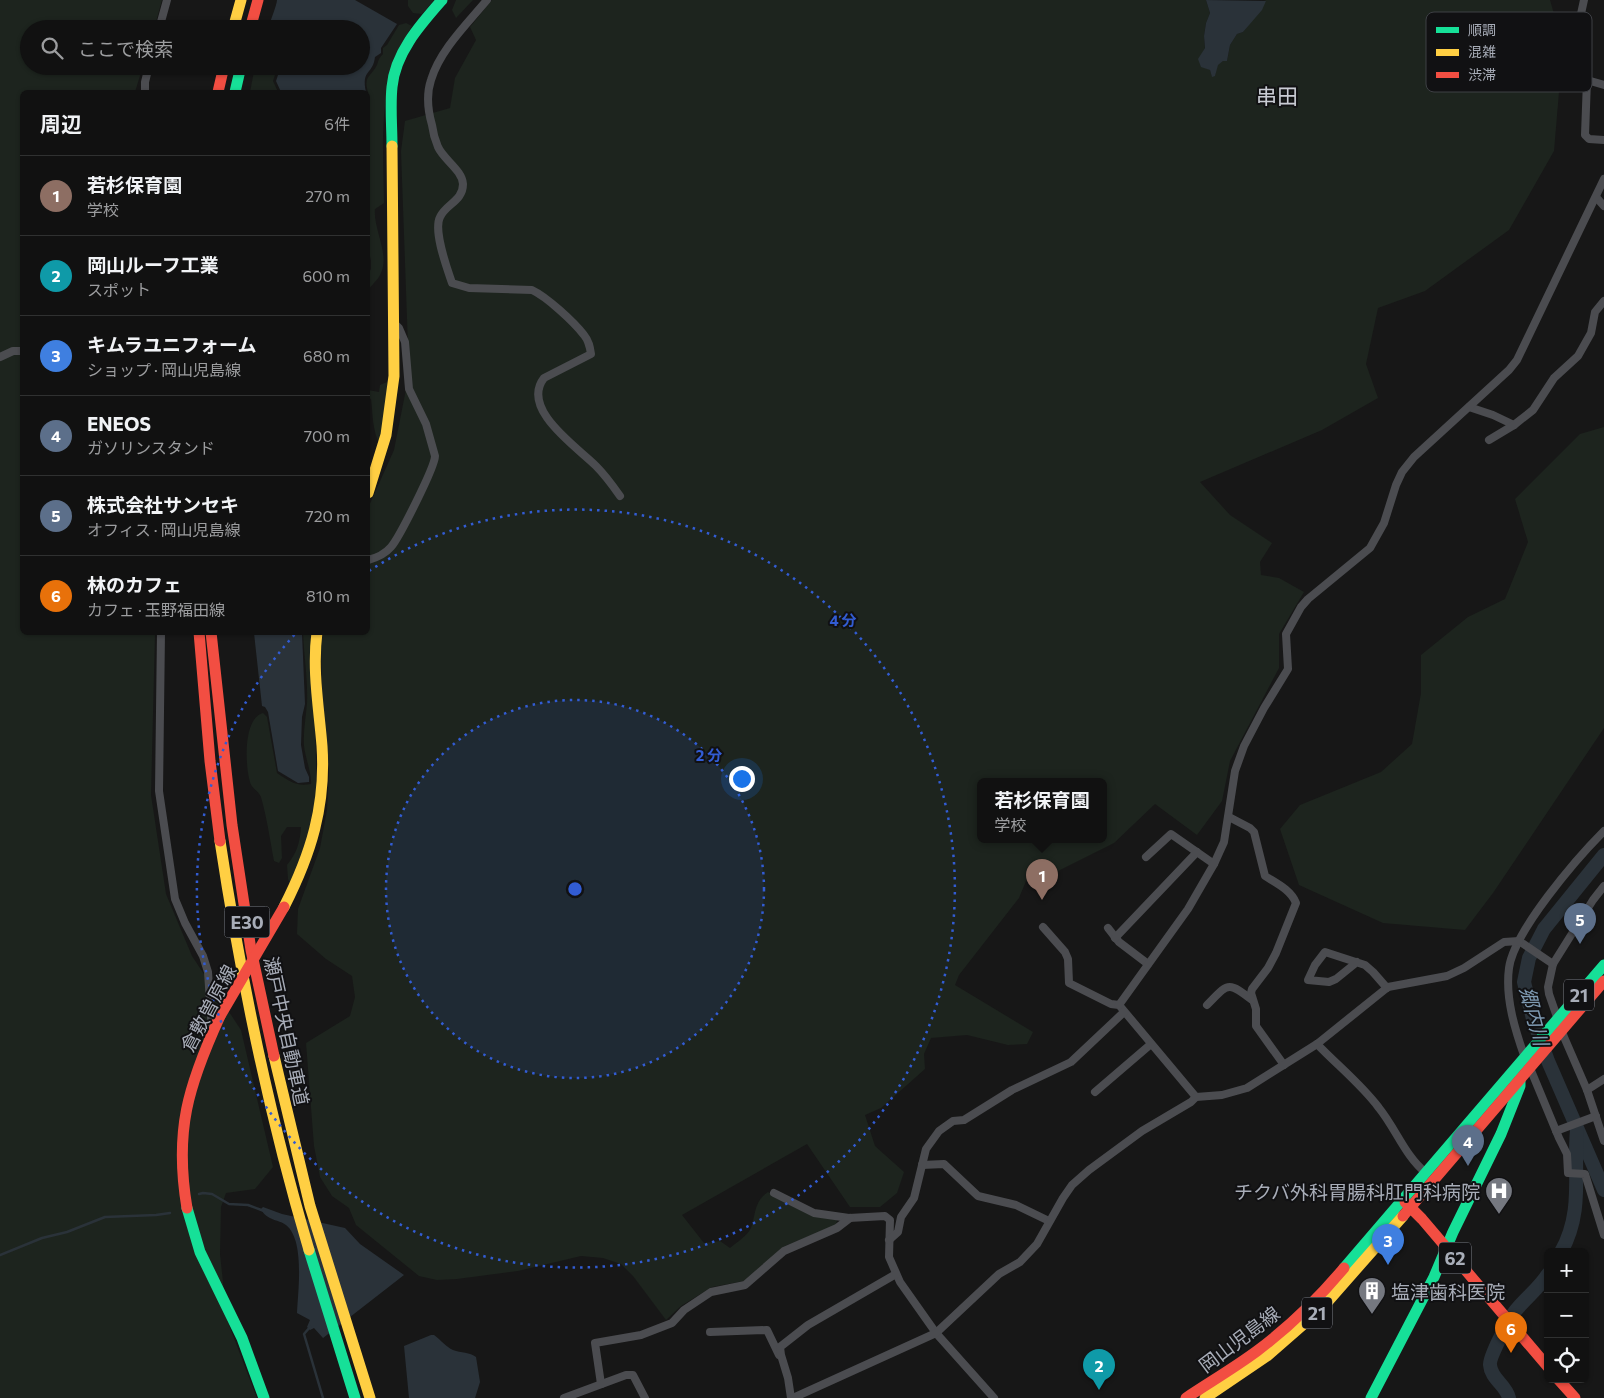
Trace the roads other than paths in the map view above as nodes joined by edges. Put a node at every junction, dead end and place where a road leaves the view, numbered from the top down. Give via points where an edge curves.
1 (167, 0) edge
2 (241, 0) edge
3 (258, 0) edge
4 (442, 0) edge
5 (487, 0) edge
6 (161, 20) edge
7 (235, 20) edge
8 (252, 20) edge
9 (147, 75) edge
10 (222, 75) edge
11 (239, 75) edge
12 (245, 75) edge
13 (1592, 81) edge
14 (1604, 85) edge
15 (145, 90) edge
16 (218, 90) edge
17 (235, 90) edge
18 (243, 90) edge
19 (1587, 92) edge
20 (1604, 140) edge
21 (1604, 178) edge
22 (1596, 197) junction
23 (1604, 206) edge
24 (1604, 300) edge
25 (393, 322) junction
26 (20, 351) edge
27 (0, 357) edge
28 (1469, 407) junction
29 (1514, 425) junction
30 (1489, 440) dead end
31 (370, 487) edge
32 (620, 496) dead end
33 (370, 559) edge
34 (161, 635) edge
35 (199, 635) edge
36 (211, 635) edge
37 (215, 635) edge
38 (316, 635) edge
39 (212, 654) junction
40 (1229, 817) junction
41 (1604, 831) edge
42 (1196, 852) junction
43 (1146, 857) dead end
44 (1214, 864) junction
45 (1604, 886) edge
46 (1043, 927) dead end
47 (1108, 928) dead end
48 (1115, 938) junction
49 (1520, 942) junction
50 (1357, 962) junction
51 (1148, 964) junction
52 (1553, 964) junction
53 (1604, 966) edge
54 (1604, 981) edge
55 (1387, 988) junction
56 (1252, 1000) junction
57 (1207, 1006) dead end
58 (1121, 1008) junction
59 (1558, 1027) junction
60 (212, 1034) junction
61 (1151, 1044) junction
62 (1317, 1044) junction
63 (1529, 1061) junction
64 (1284, 1065) junction
65 (1604, 1079) edge
66 (1520, 1080) junction
67 (1587, 1090) junction
68 (1095, 1092) dead end
69 (1196, 1097) junction
70 (1489, 1116) junction
71 (1594, 1117) junction
72 (1557, 1130) junction
73 (1501, 1134) junction
74 (1604, 1141) edge
75 (1449, 1155) junction
76 (922, 1165) junction
77 (1426, 1173) junction
78 (774, 1193) dead end
79 (1407, 1204) junction
80 (850, 1218) junction
81 (1049, 1221) junction
82 (1604, 1235) edge
83 (889, 1240) junction
84 (1446, 1249) junction
85 (896, 1274) junction
86 (710, 1332) dead end
87 (936, 1333) junction
88 (781, 1355) junction
89 (1257, 1358) junction
90 (1544, 1362) edge
91 (1562, 1383) edge
92 (601, 1384) junction
93 (264, 1398) edge
94 (355, 1398) edge
95 (370, 1398) edge
96 (564, 1398) edge
97 (645, 1398) edge
98 (792, 1398) edge
99 (994, 1398) edge
100 (1186, 1398) edge
101 (1205, 1398) edge
102 (1371, 1398) edge
103 (1575, 1398) edge

1 - 6 street
2 - 7 main road
3 - 8 main road
4 - 25 main road via 409,39 397,65 392,87
5 - 32 street via 451,44 429,89 429,113 435,141 463,181 463,191 440,216 440,239 452,283 469,288 532,290 549,301 584,335 590,345 590,354 544,378 539,384 539,400 550,423 597,466
9 - 15 street
10 - 16 main road
11 - 17 main road
12 - 18 main road
13 - 14 street
19 - 20 street via 1586,135 1590,139
21 - 22 street
22 - 23 street
22 - 28 street via 1517,360
24 - 29 street via 1595,312 1591,333 1578,356 1554,378 1532,410
25 - 31 main road via 394,376 389,422
25 - 33 street via 406,342 409,388 426,424 435,462 392,546
26 - 27 street
28 - 29 street
28 - 40 street via 1402,472 1384,523 1370,548 1301,607 1286,634 1288,669 1244,746 1235,772
29 - 30 street
34 - 60 street via 162,814 175,899 208,972
35 - 94 main road, 瀬戸中央自動車道 / E30 via 214,797 261,1063 296,1202
36 - 39 main road, 瀬戸中央自動車道 / E30
37 - 39 main road
38 - 60 main road, 倉敷曽原線, bridge via 316,689 322,748 321,806 312,850 296,887
39 - 95 main road, 瀬戸中央自動車道 / E30 via 232,825 252,950 281,1090 310,1206
40 - 44 street via 1224,842
40 - 56 street via 1254,832 1265,876 1294,897 1296,903 1276,953 1252,989
41 - 49 street via 1548,898
42 - 43 street via 1171,834
42 - 44 street
42 - 48 street
44 - 51 street via 1188,909
45 - 52 street
46 - 58 street via 1066,952 1069,984
47 - 48 street
48 - 51 street
49 - 52 street
49 - 55 street via 1504,942 1447,976
49 - 63 street via 1510,966 1508,988 1512,1013
50 - 50 street via 1329,982 1308,980 1325,952
50 - 55 street via 1373,972
51 - 58 street
52 - 59 street via 1548,987
53 - 59 main road, 岡山児島線 / 21
54 - 59 main road, 岡山児島線 / 21
55 - 62 street
56 - 57 street via 1231,986
56 - 64 street via 1256,1009 1256,1026
58 - 61 street
58 - 76 street via 1071,1062 1012,1090 964,1120 953,1121 939,1132 926,1148
59 - 63 main road, 岡山児島線 / 21
59 - 67 street
60 - 93 main road, 倉敷曽原線 via 193,1079 186,1109 181,1134 182,1182 197,1242 240,1332
61 - 68 street
61 - 69 street
62 - 64 street
62 - 77 street via 1378,1106 1412,1160
63 - 66 main road, 岡山児島線 / 21
63 - 72 street
63 - 75 main road, 岡山児島線 / 21
64 - 69 street via 1247,1088 1222,1095
65 - 67 street
66 - 70 main road, 岡山児島線 / 21
66 - 73 main road
67 - 71 street
69 - 81 street via 1089,1170 1072,1185
70 - 73 main road via 1497,1120
70 - 75 main road, 岡山児島線 / 21
71 - 72 street
71 - 74 street
72 - 82 street via 1567,1154 1568,1173 1585,1174
73 - 84 main road
75 - 77 main road, 岡山児島線 / 21
75 - 79 main road, 岡山児島線 / 21
76 - 81 street via 944,1164 978,1196 1016,1205
76 - 83 street via 914,1198 901,1217 898,1232
77 - 79 main road, 岡山児島線 / 21
78 - 80 street via 814,1213
79 - 84 main road, 62
79 - 89 main road, 岡山児島線 / 21
80 - 83 street via 885,1216 890,1220
80 - 92 street via 838,1228 784,1251 745,1286 710,1292 672,1323 641,1335 595,1344
81 - 87 street via 1037,1244 1020,1262 999,1274
83 - 85 street via 889,1257
84 - 90 main road, 62
84 - 102 main road
85 - 87 street
85 - 88 street via 808,1325 780,1347
86 - 88 street via 767,1330
87 - 98 street
87 - 99 street
88 - 98 street
89 - 100 main road, 岡山児島線 / 21
89 - 101 main road, 岡山児島線 / 21
91 - 103 main road
92 - 96 street
92 - 97 street via 626,1375 633,1376

